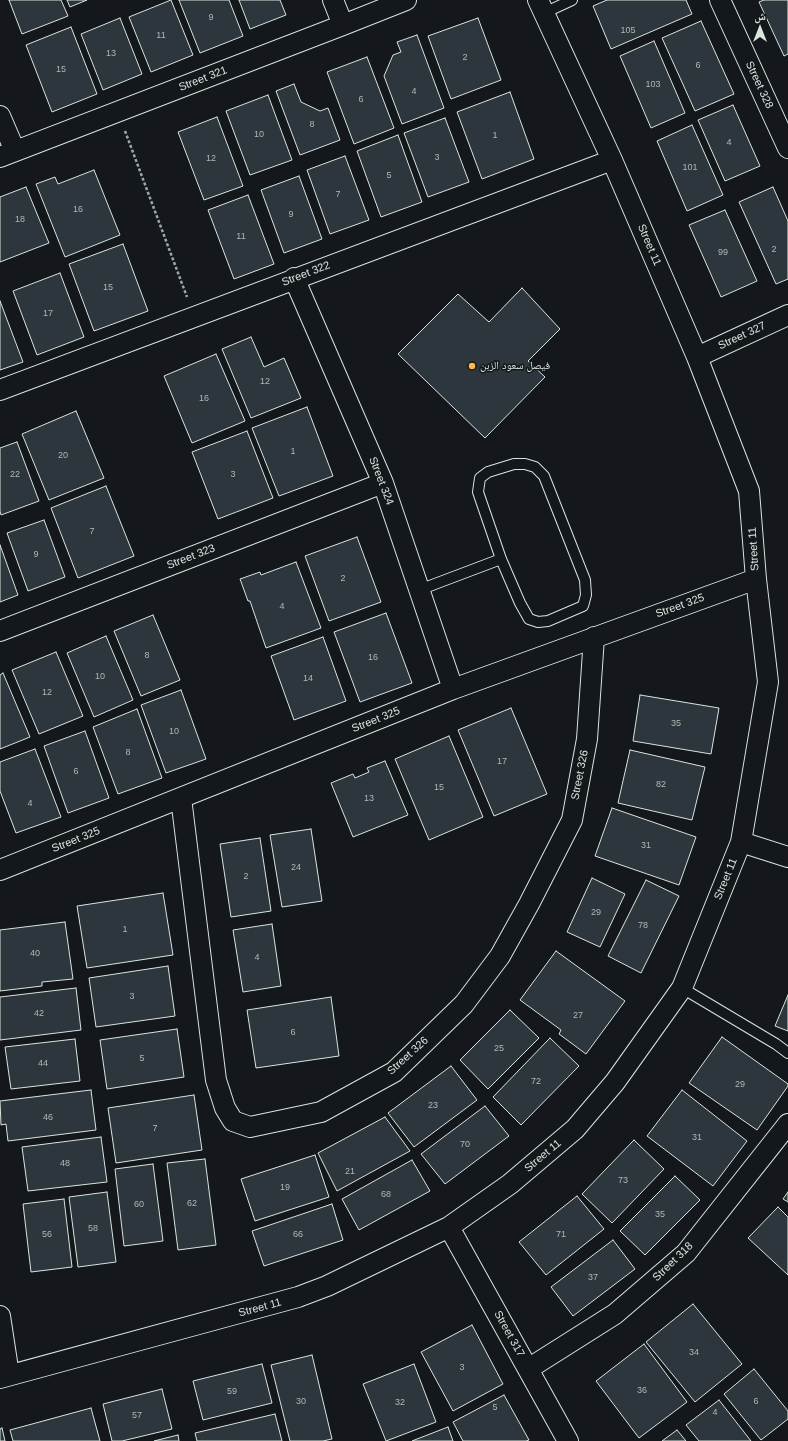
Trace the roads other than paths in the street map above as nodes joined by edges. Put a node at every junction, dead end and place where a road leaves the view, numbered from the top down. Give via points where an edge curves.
1 (333, 0) edge
2 (406, 0) edge
3 (572, 0) edge
4 (720, 0) edge
5 (541, 6) edge
6 (343, 26) junction
7 (0, 116) edge
8 (788, 148) edge
9 (7, 154) edge
10 (612, 160) junction
11 (294, 278) junction
12 (788, 315) edge
13 (697, 357) junction
14 (0, 390) edge
15 (383, 483) junction
16 (501, 559) junction
17 (756, 579) junction
18 (419, 590) junction
19 (0, 631) edge
20 (594, 637) junction
21 (453, 689) junction
22 (181, 798) junction
23 (741, 842) junction
24 (788, 857) edge
25 (0, 870) edge
26 (682, 988) junction
27 (788, 1053) edge
28 (788, 1124) edge
29 (450, 1227) junction
30 (0, 1316) edge
31 (528, 1369) junction
32 (5, 1376) edge
33 (568, 1441) edge

1 - 6 street
2 - 6 street, Street 321
3 - 5 lane
4 - 8 street, Street 328
5 - 10 street, Street 11
6 - 9 street, Street 321
7 - 9 street
10 - 11 street, Street 322
10 - 13 street, Street 11
11 - 14 street, Street 322
11 - 15 street, Street 324
12 - 13 street, Street 327
13 - 17 street, Street 11 via 749,491
15 - 18 street, Street 324
15 - 19 street, Street 323
16 - 16 lane via 529,619 538,622 548,621 583,606 586,595 584,580 544,476 535,467 514,464 488,472 480,478 478,492
16 - 18 lane
17 - 20 street, Street 325
17 - 23 street, Street 11 via 768,682
18 - 21 street, Street 324
20 - 21 street, Street 325
20 - 22 street, Street 326 via 587,739 572,820 500,956 464,1004 394,1072 321,1112 250,1127 233,1122 225,1108 216,1080
21 - 22 street, Street 325
22 - 25 street, Street 325
23 - 24 street
23 - 26 street, Street 11
26 - 27 lane
26 - 29 street, Street 11 via 615,1082 575,1128 510,1184
28 - 31 street, Street 318 via 686,1253 615,1314
29 - 31 street, Street 317
29 - 32 street, Street 11 via 327,1286 298,1297
30 - 32 street
31 - 33 street, Street 317

